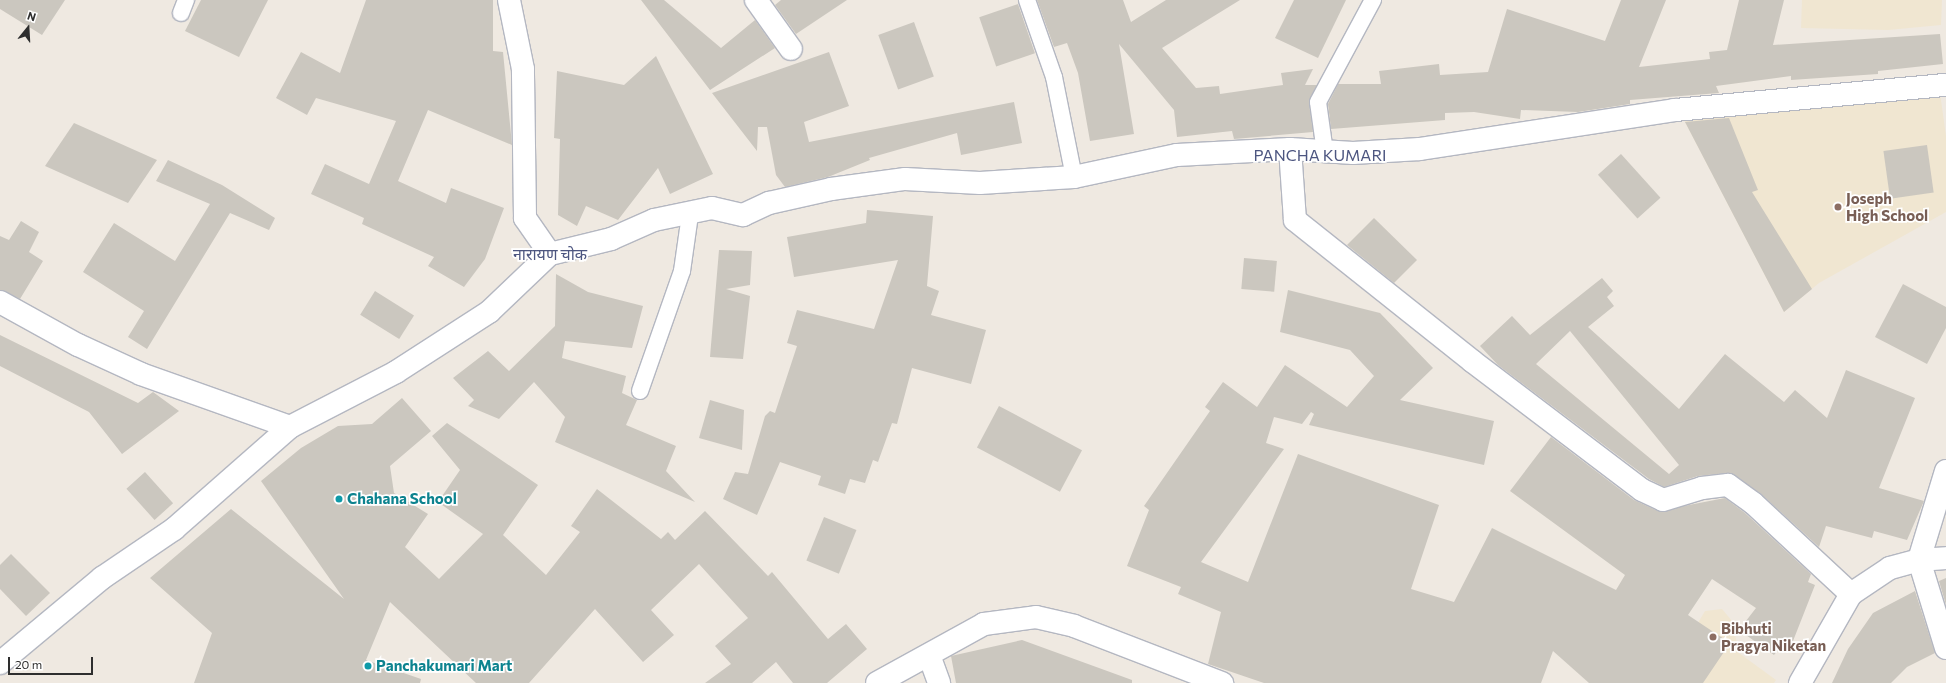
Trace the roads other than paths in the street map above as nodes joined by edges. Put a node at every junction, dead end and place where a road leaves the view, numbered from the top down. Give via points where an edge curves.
1 (509, 0) edge
2 (756, 0) edge
3 (1027, 0) edge
4 (1373, 0) edge
5 (791, 49) dead end
6 (1946, 85) edge
7 (1290, 149) junction
8 (1325, 152) junction
9 (1074, 177) junction
10 (690, 215) junction
11 (550, 254) junction
12 (0, 302) edge
13 (640, 391) dead end
14 (290, 427) junction
15 (1946, 471) edge
16 (1946, 558) edge
17 (1920, 560) junction
18 (1850, 594) junction
19 (1946, 648) edge
20 (929, 655) junction
21 (0, 663) edge
22 (877, 683) edge
23 (938, 683) edge
24 (1222, 683) edge
25 (1800, 683) edge

1 - 11 street via 523,70 526,218
2 - 5 street
3 - 9 lane via 1054,77
4 - 8 lane via 1318,102
6 - 8 street via 1675,110 1420,149
7 - 8 street
7 - 9 street via 1177,155
7 - 18 street via 1295,220 1466,356 1642,490 1663,500 1702,488 1728,485 1754,503
9 - 10 street via 980,183 905,179 831,189 769,203 743,215 712,208
10 - 11 street via 654,220 611,239
10 - 13 lane via 682,271
11 - 14 street via 489,312 396,372
12 - 14 street via 78,345 141,374
14 - 21 street via 174,529 102,578
15 - 17 street
16 - 17 street
17 - 18 street via 1890,568
17 - 19 street
18 - 25 street
20 - 22 street
20 - 23 street
20 - 24 street via 984,624 1036,617 1074,626

